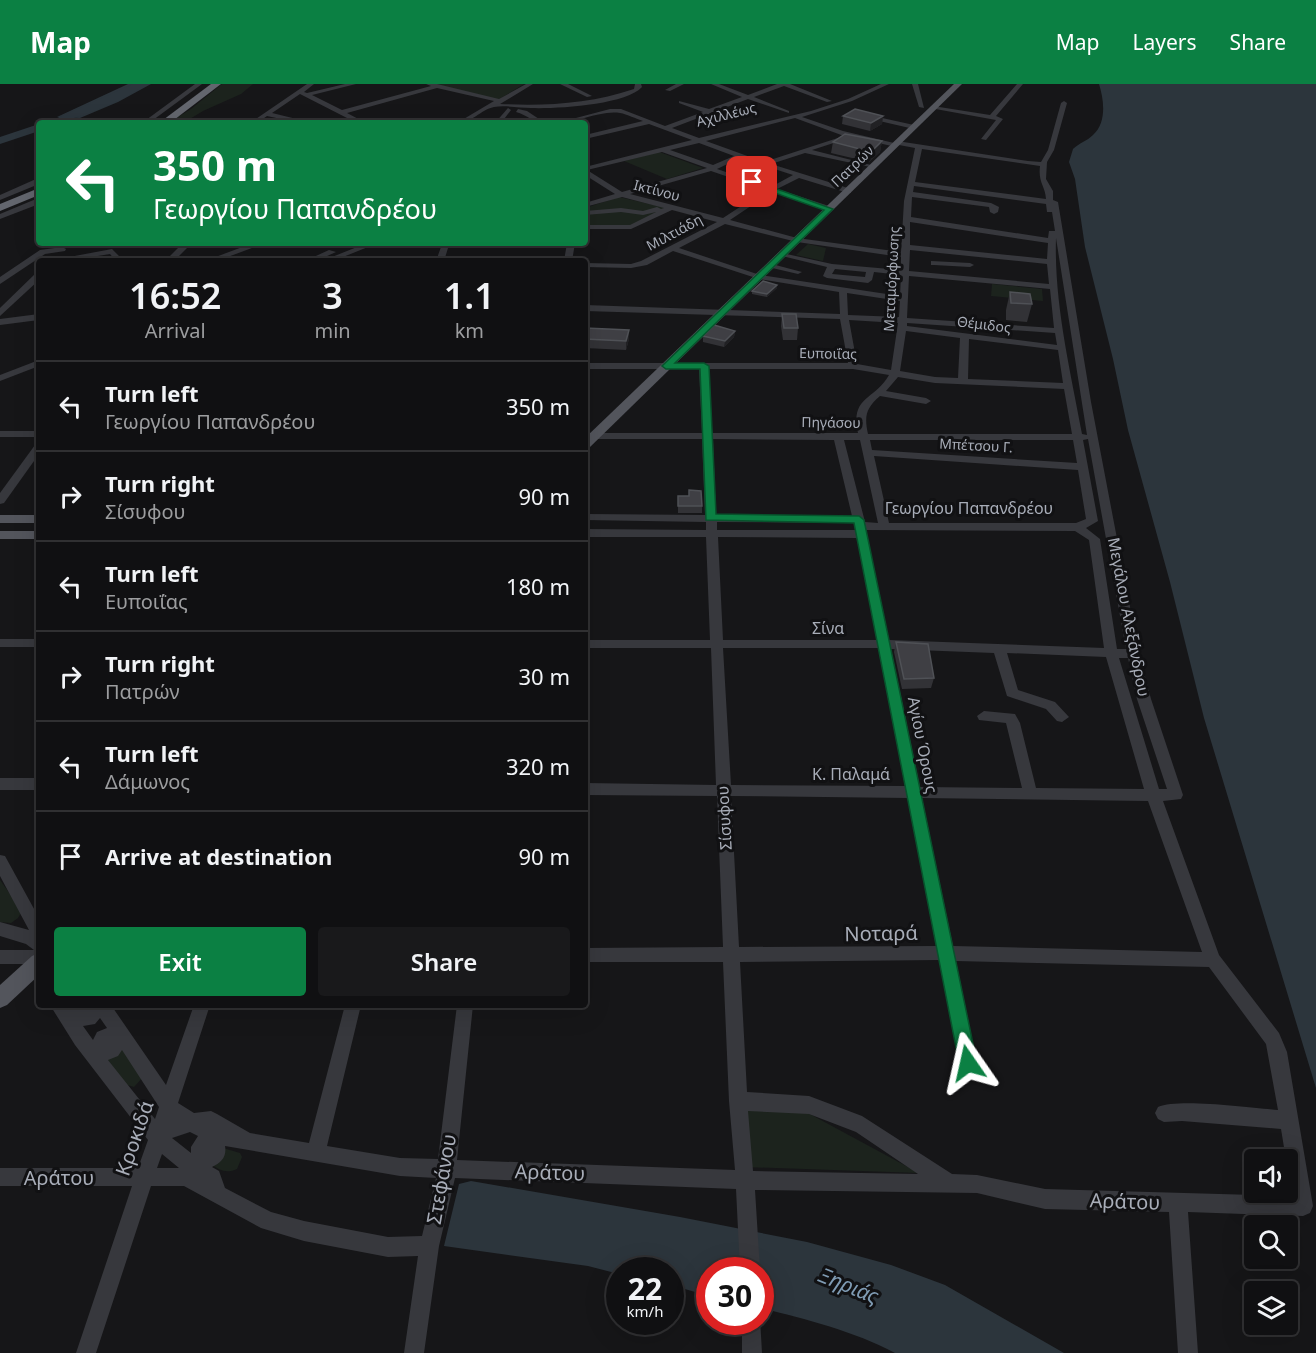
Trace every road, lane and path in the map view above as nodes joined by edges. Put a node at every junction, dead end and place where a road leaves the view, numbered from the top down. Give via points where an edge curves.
1 (200, 84) edge
2 (217, 84) edge
3 (311, 84) edge
4 (353, 84) edge
5 (530, 84) edge
6 (563, 84) edge
7 (634, 84) edge
8 (681, 84) edge
9 (714, 84) edge
10 (784, 84) edge
11 (872, 84) edge
12 (886, 84) edge
13 (915, 84) edge
14 (958, 84) edge
15 (1020, 84) edge
16 (432, 86) edge
17 (668, 90) dead end
18 (303, 93) junction
19 (590, 96) junction
20 (748, 97) junction
21 (500, 101) junction
22 (829, 101) junction
23 (681, 102) dead end
24 (1064, 103) dead end
25 (492, 105) junction
26 (933, 109) junction
27 (484, 110) junction
28 (508, 110) junction
29 (708, 111) junction
30 (343, 112) junction
31 (787, 112) junction
32 (854, 113) edge
33 (266, 114) junction
34 (795, 116) junction
35 (353, 118) junction
36 (991, 118) junction
37 (149, 120) edge
38 (168, 120) edge
39 (257, 120) edge
40 (295, 120) edge
41 (345, 120) edge
42 (357, 120) edge
43 (466, 120) edge
44 (500, 120) edge
45 (537, 120) edge
46 (573, 120) edge
47 (649, 122) junction
48 (914, 127) junction
49 (665, 128) junction
50 (588, 136) edge
51 (850, 136) junction
52 (688, 137) junction
53 (984, 139) dead end
54 (697, 141) junction
55 (899, 142) junction
56 (919, 147) junction
57 (971, 148) dead end
58 (661, 149) junction
59 (803, 151) junction
60 (740, 156) junction
61 (765, 160) junction
62 (588, 162) edge
63 (1044, 164) junction
64 (873, 167) junction
65 (711, 168) junction
66 (588, 169) edge
67 (588, 172) edge
68 (799, 175) junction
69 (36, 182) edge
70 (913, 184) junction
71 (772, 189) junction
72 (849, 191) junction
73 (36, 192) edge
74 (620, 194) junction
75 (909, 194) junction
76 (0, 198) edge
77 (36, 202) edge
78 (595, 202) junction
79 (1050, 202) junction
80 (588, 204) edge
81 (668, 206) junction
82 (0, 208) edge
83 (830, 209) junction
84 (603, 210) junction
85 (588, 212) edge
86 (994, 212) dead end
87 (0, 217) edge
88 (588, 219) edge
89 (908, 219) junction
90 (724, 221) junction
91 (588, 227) edge
92 (797, 240) junction
93 (1052, 242) junction
94 (830, 244) junction
95 (60, 246) edge
96 (185, 246) edge
97 (252, 246) edge
98 (349, 246) edge
99 (367, 246) edge
100 (673, 248) junction
101 (859, 248) junction
102 (934, 249) junction
103 (905, 251) junction
104 (969, 253) junction
105 (782, 255) junction
106 (70, 258) edge
107 (118, 258) edge
108 (172, 258) edge
109 (218, 258) edge
110 (317, 258) edge
111 (338, 258) edge
112 (808, 261) junction
113 (934, 262) junction
114 (1051, 262) junction
115 (588, 265) edge
116 (771, 265) junction
117 (829, 266) junction
118 (970, 266) junction
119 (853, 269) junction
120 (994, 269) junction
121 (871, 270) junction
122 (798, 272) junction
123 (905, 273) junction
124 (759, 277) junction
125 (934, 277) junction
126 (36, 278) edge
127 (849, 278) junction
128 (971, 280) junction
129 (0, 281) edge
130 (788, 282) junction
131 (1055, 287) junction
132 (843, 291) junction
133 (0, 298) edge
134 (903, 299) junction
135 (12, 301) junction
136 (588, 308) edge
137 (725, 310) junction
138 (0, 313) edge
139 (844, 315) junction
140 (36, 317) edge
141 (0, 322) edge
142 (904, 324) junction
143 (1059, 331) junction
144 (964, 335) junction
145 (1062, 348) junction
146 (36, 364) edge
147 (588, 366) edge
148 (666, 366) junction
149 (704, 366) junction
150 (853, 366) junction
151 (36, 372) edge
152 (895, 373) junction
153 (0, 378) edge
154 (963, 381) junction
155 (0, 386) edge
156 (1068, 386) junction
157 (879, 393) junction
158 (926, 401) dead end
159 (0, 434) edge
160 (36, 434) edge
161 (707, 435) junction
162 (838, 435) junction
163 (864, 436) junction
164 (1093, 436) junction
165 (1077, 437) junction
166 (588, 439) edge
167 (36, 451) edge
168 (868, 453) junction
169 (1082, 467) junction
170 (0, 501) edge
171 (588, 517) edge
172 (0, 519) edge
173 (36, 519) edge
174 (712, 525) junction
175 (884, 525) junction
176 (860, 527) junction
177 (1078, 527) junction
178 (588, 533) edge
179 (0, 535) edge
180 (36, 535) edge
181 (0, 643) edge
182 (36, 643) edge
183 (588, 644) edge
184 (718, 644) junction
185 (884, 644) junction
186 (999, 647) junction
187 (1111, 653) junction
188 (1133, 654) junction
189 (984, 716) dead end
190 (1062, 717) dead end
191 (36, 780) edge
192 (0, 784) edge
193 (588, 789) edge
194 (723, 790) junction
195 (914, 792) junction
196 (1030, 793) junction
197 (1153, 794) junction
198 (1, 865) edge
199 (36, 928) edge
200 (0, 929) edge
201 (36, 942) edge
202 (946, 953) junction
203 (588, 955) edge
204 (731, 956) junction
205 (0, 957) edge
206 (36, 957) edge
207 (1213, 960) junction
208 (36, 965) edge
209 (0, 998) edge
210 (61, 1008) edge
211 (83, 1008) edge
212 (98, 1008) edge
213 (201, 1008) edge
214 (352, 1008) edge
215 (465, 1008) edge
216 (74, 1020) junction
217 (119, 1036) junction
218 (97, 1052) junction
219 (968, 1063) dead end
220 (738, 1101) junction
221 (169, 1107) junction
222 (1164, 1113) dead end
223 (1289, 1120) junction
224 (191, 1122) junction
225 (160, 1136) junction
226 (216, 1139) junction
227 (247, 1142) junction
228 (315, 1153) junction
229 (197, 1162) junction
230 (446, 1174) junction
231 (0, 1177) edge
232 (145, 1178) junction
233 (745, 1180) junction
234 (950, 1184) junction
235 (217, 1193) junction
236 (1178, 1203) junction
237 (429, 1246) junction
238 (750, 1257) edge
239 (752, 1335) edge
240 (86, 1353) edge
241 (414, 1353) edge
242 (752, 1353) edge
243 (1188, 1353) edge

1 - 37 street
2 - 38 highway
3 - 18 street
4 - 18 street
5 - 21 street
6 - 19 street
7 - 19 street
7 - 25 street via 639,87 636,90 592,104
8 - 17 street
9 - 20 street
10 - 20 street
10 - 22 street
11 - 22 street, Αχιλλέως
12 - 34 street, Αχιλλέως via 850,100
13 - 26 street via 922,107
14 - 26 main road, Πατρών
15 - 36 street
16 - 21 street
16 - 30 street
18 - 30 street
18 - 33 street
19 - 25 street
20 - 29 street
20 - 31 street
21 - 25 street
22 - 31 street, Αχιλλέως
23 - 29 street
24 - 63 street
25 - 27 street
26 - 36 street
26 - 48 main road, Πατρών
27 - 28 street
27 - 43 street
28 - 44 street
28 - 45 street via 525,112
29 - 49 street
30 - 35 street
31 - 52 street, Αχιλλέως
32 - 48 street
33 - 39 street
33 - 40 street
34 - 51 street
34 - 54 street, Αχιλλέως
35 - 41 street
35 - 42 street
36 - 53 street via 1000,119
46 - 47 street via 616,110
47 - 49 street
47 - 50 street
48 - 55 main road, Πατρών
49 - 52 street
51 - 55 street
51 - 59 street
52 - 54 street
52 - 62 street, Αχιλλέως
54 - 58 street, Αχιλλέως
54 - 60 street
55 - 56 street
55 - 57 street
55 - 64 main road, Πατρών
56 - 63 street via 1009,163
56 - 70 street, Μεταμόρφωσης
58 - 65 street
58 - 66 street, Αχιλλέως
59 - 61 street
59 - 64 street
60 - 61 street
60 - 65 street
61 - 68 street
63 - 79 street via 1042,179
64 - 72 main road, Πατρών
65 - 71 street
65 - 74 street
67 - 74 street, Ικτίνου
68 - 71 street, Μιλτιάδη
68 - 72 street
69 - 76 street
70 - 75 street, Μεταμόρφωσης
70 - 79 street
71 - 83 street
71 - 90 street, Μιλτιάδη
72 - 83 main road, Πατρών
73 - 82 highway
74 - 78 street
74 - 81 street, Ικτίνου
75 - 86 street via 991,205
75 - 89 street, Μεταμόρφωσης
77 - 87 street
78 - 80 street
78 - 84 street via 605,207
79 - 93 street
79 - 164 street, Μεγάλου Αλεξάνδρου via 1054,202
81 - 84 street via 643,213
81 - 90 street, Ικτίνου
81 - 91 street via 632,226
83 - 92 main road, Πατρών
84 - 85 street
84 - 88 street
89 - 93 street
89 - 103 street, Μεταμόρφωσης
90 - 92 street, Ικτίνου
90 - 100 street, Μιλτιάδη
92 - 94 street, Ικτίνου
92 - 105 main road, Πατρών
93 - 114 street
94 - 101 street, Ικτίνου
94 - 117 street
95 - 129 street via 43,252
96 - 108 street
97 - 109 street
98 - 110 street
99 - 111 street
100 - 115 street, Μιλτιάδη via 637,265
100 - 124 street
101 - 103 street, Ικτίνου
101 - 119 street
102 - 103 street, Ικτίνου
102 - 104 street, Ικτίνου
102 - 113 street
103 - 123 street, Μεταμόρφωσης
104 - 118 street
104 - 120 street, Ικτίνου
105 - 112 street
105 - 116 main road, Πατρών
106 - 107 street via 112,251
112 - 117 street
112 - 122 street
113 - 118 street
113 - 125 street
114 - 120 street
114 - 131 street
116 - 122 street
116 - 124 main road, Πατρών
117 - 119 street
117 - 127 street via 827,276
118 - 128 street
119 - 121 street
119 - 127 street
120 - 128 street
120 - 131 street
121 - 123 street
121 - 127 street via 870,280
122 - 130 street
123 - 125 street
123 - 134 street, Μεταμόρφωσης
124 - 130 street
124 - 137 main road, Πατρών
125 - 128 street
126 - 135 street
130 - 132 street
131 - 143 street
132 - 134 street
132 - 139 street
133 - 135 street
134 - 142 street, Μεταμόρφωσης
135 - 138 street
136 - 137 street
137 - 139 street
137 - 148 main road, Πατρών
139 - 142 street
139 - 150 street
140 - 141 street
142 - 143 street
142 - 144 street, Θέμιδος
142 - 152 street, Μεταμόρφωσης
143 - 145 street
144 - 145 street, Θέμιδος
144 - 154 street
145 - 156 street
146 - 153 street
147 - 148 street, Ευποιΐας
148 - 149 street, Ευποιΐας
148 - 166 main road, Πατρών
149 - 150 street, Ευποιΐας
149 - 161 street, Σίσυφου
150 - 152 street, Ευποιΐας
151 - 155 street
152 - 154 street, Ευποιΐας
152 - 157 street, Μεταμόρφωσης
154 - 156 street, Ευποιΐας
156 - 165 street
157 - 158 street
157 - 163 street, Μεταμόρφωσης via 860,410
159 - 160 street
161 - 162 street, Πηγάσου
161 - 166 street, Πηγάσου
161 - 174 street, Σίσυφου
162 - 163 street, Πηγάσου
162 - 176 street, Αγίου Όρους
163 - 165 street, Πηγάσου
163 - 168 street, Μεταμόρφωσης
164 - 165 street, Πηγάσου
164 - 188 street, Μεγάλου Αλεξάνδρου
165 - 169 street
167 - 170 street
168 - 169 street, Μπέτσου Γ.
168 - 175 street, Μεταμόρφωσης
169 - 177 street via 1092,520
171 - 174 street, Γεωργίου Παπανδρέου
172 - 173 main road
174 - 176 street, Γεωργίου Παπανδρέου
174 - 178 street, Γεωργίου Παπανδρέου
174 - 184 street, Σίσυφου
175 - 176 street, Γεωργίου Παπανδρέου
175 - 177 street, Γεωργίου Παπανδρέου
176 - 185 street, Αγίου Όρους
177 - 187 street via 1094,539
179 - 180 main road
181 - 182 street
183 - 184 street, Σίνα
184 - 185 street, Σίνα
184 - 194 street, Σίσυφου
185 - 186 street, Σίνα
185 - 195 street, Αγίου Όρους
186 - 187 street, Σίνα
186 - 190 street via 1012,693 1029,701 1048,702
187 - 188 street, Σίνα
187 - 197 street
188 - 197 street, Μεγάλου Αλεξάνδρου via 1176,795
189 - 196 street via 1010,718 1013,723
191 - 192 street
193 - 194 street, Κ. Παλαμά
194 - 195 street, Κ. Παλαμά
194 - 204 street, Σίσυφου
195 - 196 street, Κ. Παλαμά
195 - 202 street, Αγίου Όρους
196 - 197 street, Κ. Παλαμά
197 - 207 street
198 - 199 street
200 - 201 street
202 - 204 street, Νοταρά
202 - 207 street, Νοταρά
202 - 219 street, Αγίου Όρους
203 - 204 street, Νοταρά
204 - 220 street, Σίσυφου
205 - 206 street
207 - 223 street via 1273,1039
208 - 209 main road
210 - 216 street
211 - 216 street
212 - 217 street
213 - 221 street, Κροκιδά
214 - 228 street
215 - 230 street, Στεφάνου
216 - 218 street
217 - 218 street via 106,1039
217 - 221 street
218 - 225 street
220 - 233 street, Σίσυφου
220 - 234 street via 808,1105 862,1125
221 - 224 street
221 - 225 street, Κροκιδά
222 - 223 street
223 - 236 street, Αράτου via 1303,1206
224 - 225 street, Αράτου
224 - 226 street
224 - 227 street, Αράτου via 211,1120
225 - 229 street
225 - 232 street, Κροκιδά
226 - 227 street
226 - 229 street via 202,1146
227 - 228 street, Αράτου
228 - 230 street, Αράτου
229 - 235 street via 212,1178
230 - 233 street, Αράτου
230 - 237 street, Στεφάνου
231 - 232 street, Αράτου
232 - 235 street, Αράτου via 185,1177
232 - 240 street, Κροκιδά
233 - 234 street, Αράτου
233 - 238 street, Σίσυφου
234 - 236 street, Αράτου via 984,1185 1043,1199
235 - 237 street, Αράτου via 268,1221 304,1232 388,1246
236 - 243 street
237 - 241 street, Στεφάνου
239 - 242 street

